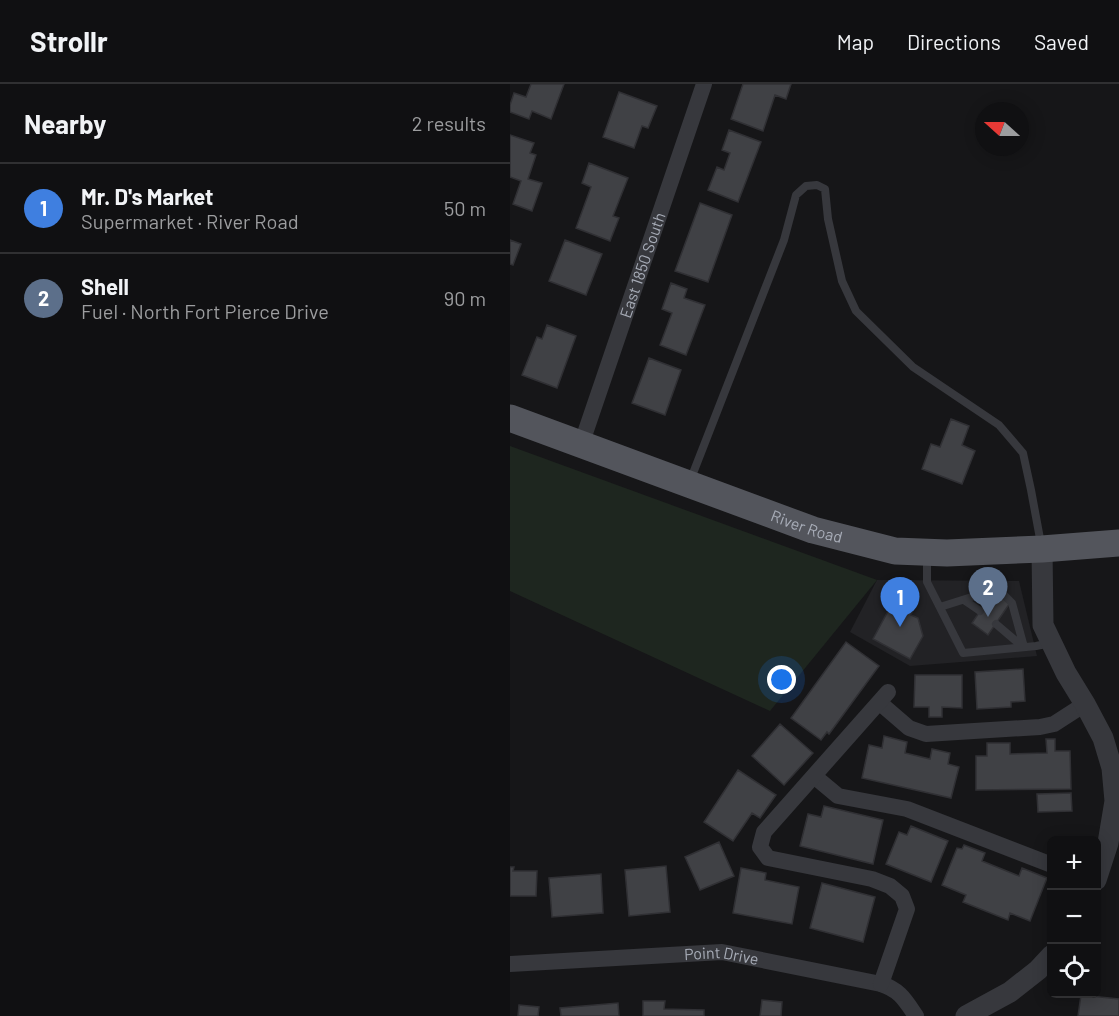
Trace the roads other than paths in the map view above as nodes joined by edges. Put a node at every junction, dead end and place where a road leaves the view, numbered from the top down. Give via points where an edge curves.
1 (704, 84) edge
2 (510, 418) edge
3 (581, 445) junction
4 (689, 484) junction
5 (1119, 543) edge
6 (1042, 549) junction
7 (927, 552) junction
8 (964, 600) junction
9 (940, 607) junction
10 (980, 611) dead end
11 (996, 624) dead end
12 (1052, 643) junction
13 (1024, 647) junction
14 (1085, 704) junction
15 (1111, 736) edge
16 (814, 776) junction
17 (1047, 863) edge
18 (1101, 865) edge
19 (1047, 960) edge
20 (510, 964) edge
21 (882, 984) junction
22 (916, 1016) edge
23 (966, 1016) edge

1 - 3 street, East 1850 South
2 - 3 main road, River Road
3 - 4 main road, River Road
4 - 6 lane via 784,240 796,195 806,186 818,185 825,189 842,281 856,310 913,367 999,425 1023,453
4 - 7 main road, River Road via 813,530 895,551
5 - 6 main road, River Road
6 - 7 main road, River Road
6 - 12 street via 1043,626
7 - 9 lane via 927,582
8 - 9 lane
8 - 10 lane
8 - 13 lane via 994,590 1004,595 1012,603
9 - 13 lane via 963,653
11 - 13 lane
12 - 13 lane
12 - 14 street
14 - 15 street
14 - 16 street via 1054,724 1040,727 926,734 909,728 884,697
15 - 18 street via 1115,801
16 - 17 street via 838,796 907,809
16 - 21 street via 764,832 760,847 768,858 872,879 902,896 907,909
19 - 23 street via 1010,992
20 - 21 street, Point Drive via 722,952
21 - 22 street, Point Drive via 900,994

